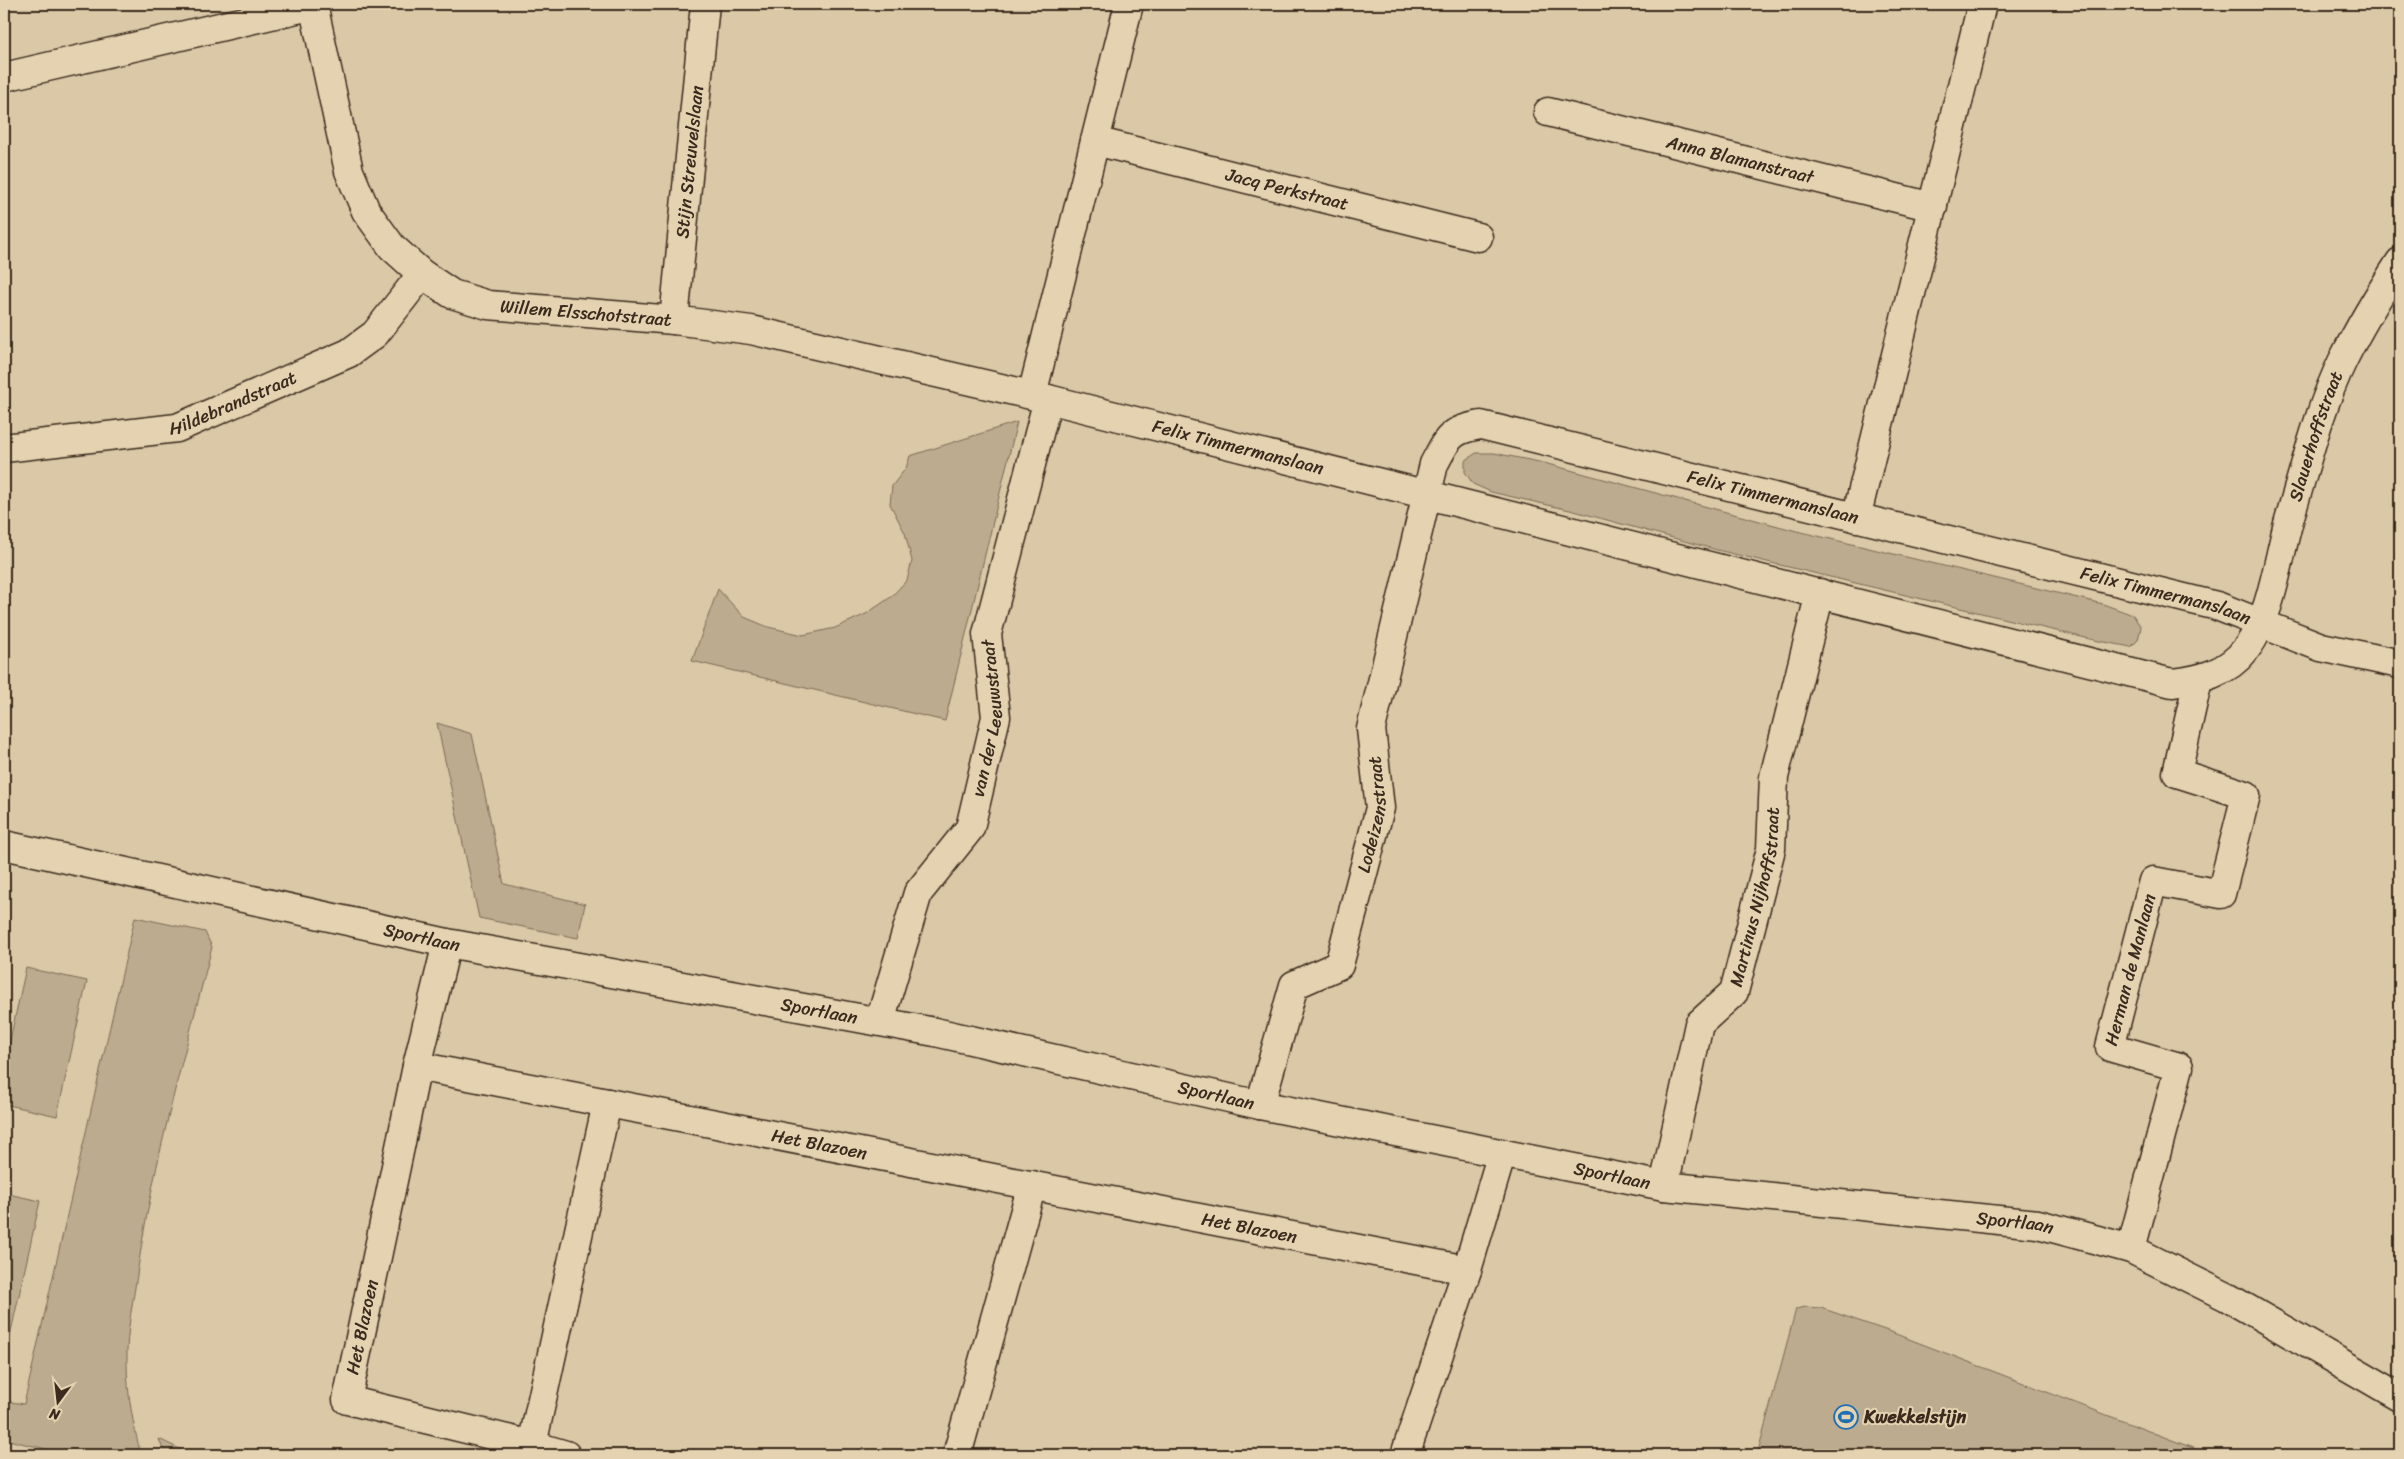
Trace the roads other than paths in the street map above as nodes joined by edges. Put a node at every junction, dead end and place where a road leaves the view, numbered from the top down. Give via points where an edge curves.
1 (314, 4) edge
2 (705, 4) edge
3 (1129, 4) edge
4 (1982, 4) edge
5 (4, 78) edge
6 (1548, 112) dead end
7 (1095, 141) junction
8 (1933, 207) junction
9 (1478, 237) dead end
10 (2400, 262) edge
11 (422, 274) junction
12 (674, 320) junction
13 (1040, 397) junction
14 (4, 448) edge
15 (1426, 493) junction
16 (1856, 518) junction
17 (1820, 593) junction
18 (2260, 623) junction
19 (2400, 664) edge
20 (2198, 680) junction
21 (4, 845) edge
22 (447, 943) junction
23 (880, 1021) junction
24 (417, 1066) junction
25 (607, 1103) junction
26 (1260, 1106) junction
27 (1502, 1153) junction
28 (1032, 1185) junction
29 (1664, 1186) junction
30 (2131, 1249) junction
31 (1467, 1270) junction
32 (2400, 1396) edge
33 (532, 1444) junction
34 (566, 1455) edge
35 (957, 1455) edge
36 (1404, 1455) edge

1 - 5 street
1 - 11 street, Willem Elsschotstraat via 349,171 366,211 392,247
2 - 12 street, Stijn Streuvelslaan
3 - 7 street
4 - 8 street
6 - 8 street, Anna Blamanstraat
7 - 9 street, Jacq Perkstraat
7 - 13 street
8 - 16 street
10 - 18 street, Slauerhoffstraat via 2343,360 2314,436
11 - 12 street, Willem Elsschotstraat via 452,294 488,304
11 - 14 street, Hildebrandstraat via 375,334 349,353 177,428
12 - 13 street, Willem Elsschotstraat via 751,330
13 - 15 street, Felix Timmermanslaan
13 - 23 street, van der Leeuwstraat via 987,634 996,717 970,828 918,893
15 - 16 street, Felix Timmermanslaan via 1434,464 1448,438 1462,428 1481,425
15 - 17 street, Felix Timmermanslaan
15 - 26 street, Lodeizenstraat via 1371,729 1380,808 1339,966 1294,985
16 - 18 street, Felix Timmermanslaan via 2217,606
17 - 20 street, Felix Timmermanslaan via 2172,683
17 - 29 street, Martinus Nijhoffstraat via 1774,777 1771,849 1734,992 1699,1024
18 - 19 street via 2321,647
18 - 20 street, Felix Timmermanslaan via 2246,650 2224,669
20 - 30 street, Herman de Manlaan via 2177,773 2246,795 2221,894 2153,881 2110,1047 2180,1067
21 - 22 street, Sportlaan
22 - 23 street, Sportlaan
22 - 24 street, Het Blazoen
23 - 26 street, Sportlaan
24 - 25 street, Het Blazoen
24 - 33 street, Het Blazoen via 347,1400
25 - 28 street, Het Blazoen
25 - 33 street
26 - 27 street, Sportlaan
27 - 29 street, Sportlaan
27 - 31 street
28 - 31 street, Het Blazoen
28 - 35 street
29 - 30 street, Sportlaan via 2038,1224
30 - 32 street, Sportlaan via 2227,1297
31 - 36 street
33 - 34 street, Het Blazoen

